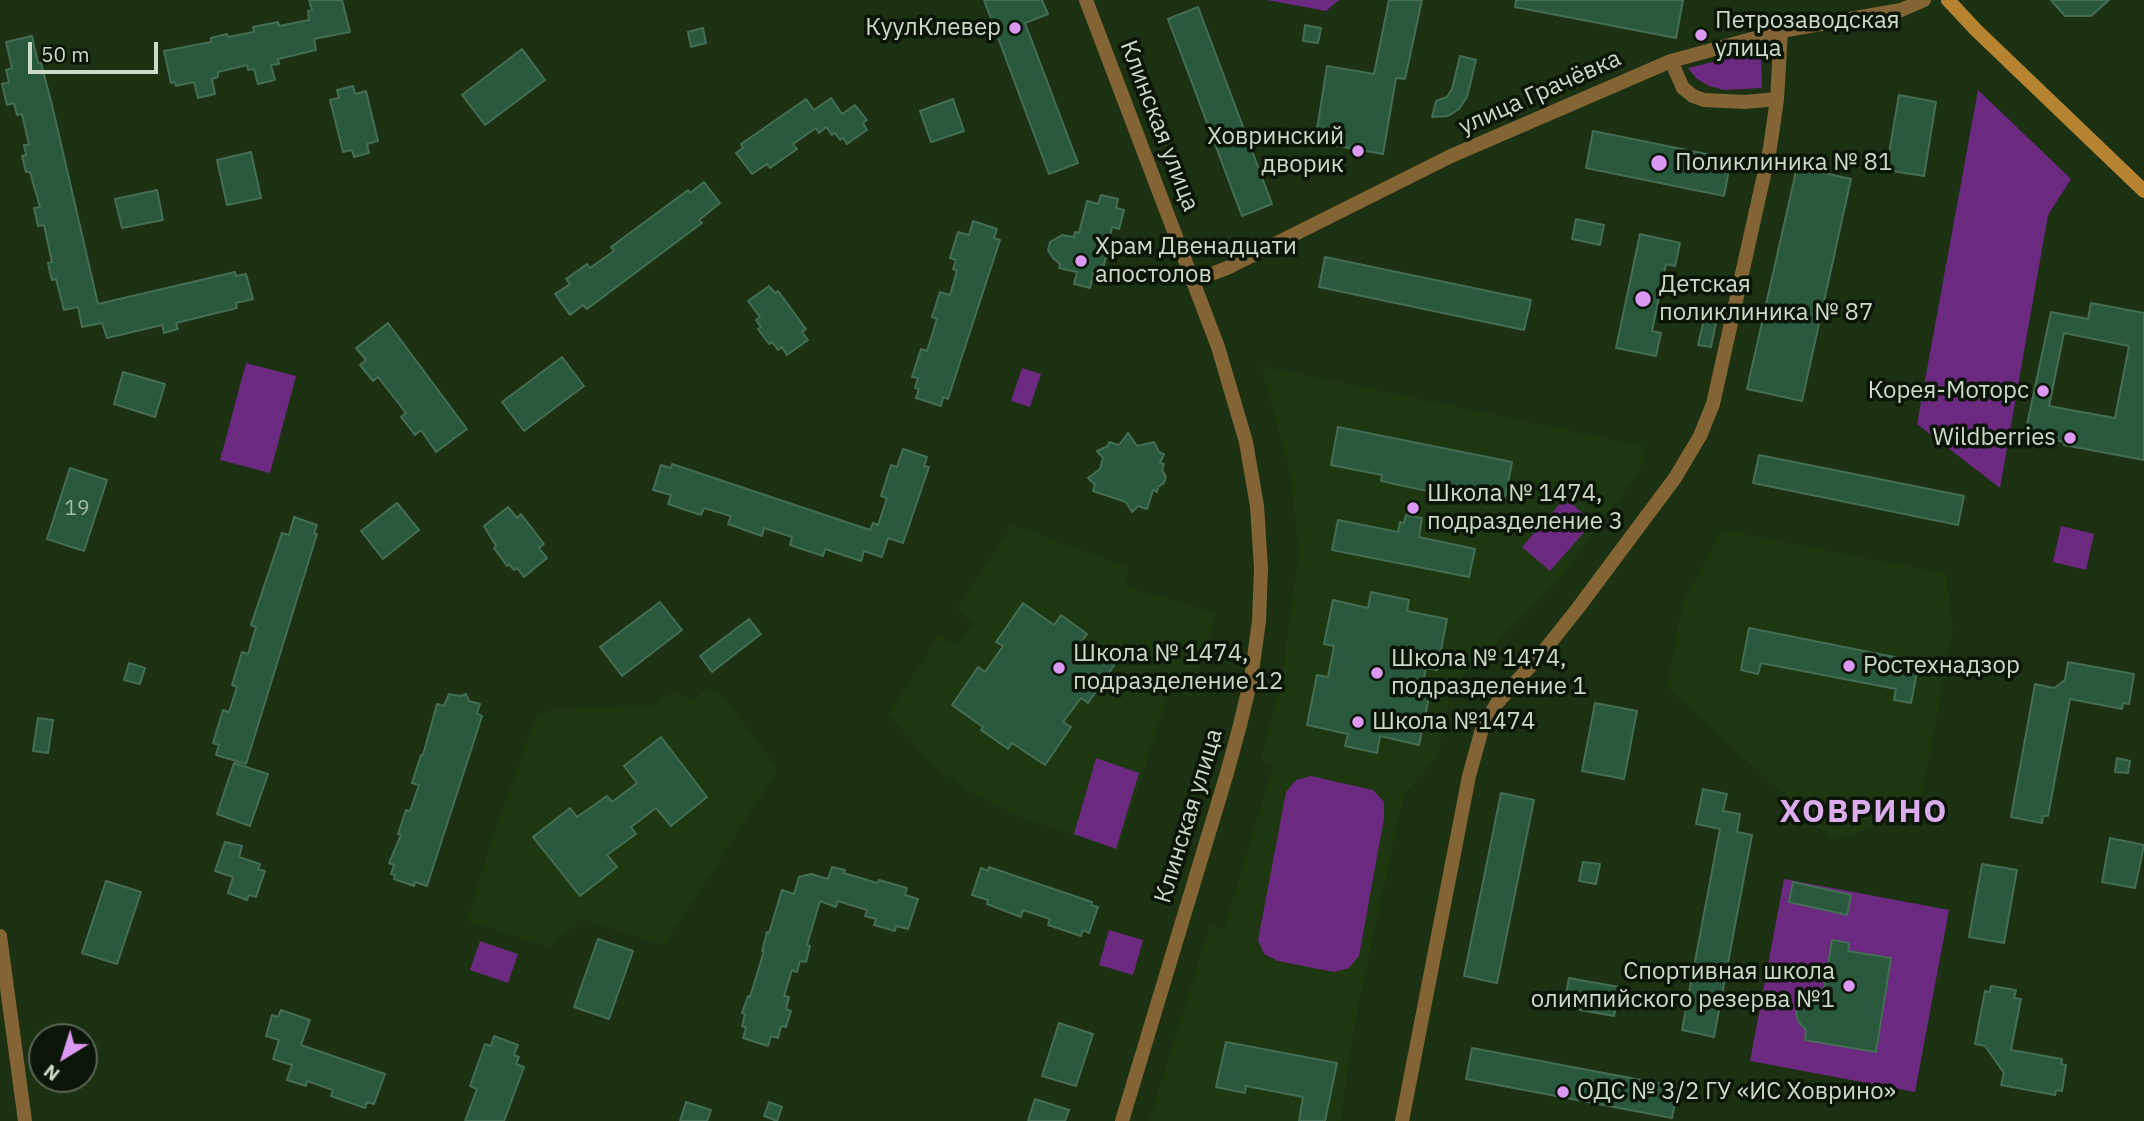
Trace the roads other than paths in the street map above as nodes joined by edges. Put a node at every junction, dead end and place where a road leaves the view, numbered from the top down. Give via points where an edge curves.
1 (1086, 0) edge
2 (1924, 0) edge
3 (1948, 0) edge
4 (1781, 31) junction
5 (1671, 61) junction
6 (1777, 99) junction
7 (2144, 191) edge
8 (1193, 281) junction
9 (0, 936) edge
10 (25, 1121) edge
11 (1122, 1121) edge
12 (1402, 1121) edge

1 - 8 street, Клинская улица
2 - 4 street, улица Грачёвка via 1901,10
3 - 7 main road
4 - 5 street, улица Грачёвка
4 - 6 street
5 - 6 street via 1684,88 1704,100
5 - 8 street, улица Грачёвка via 1451,156
6 - 12 street via 1713,404 1700,436 1662,496 1543,652 1497,703 1482,729
8 - 11 street, Клинская улица via 1246,442 1257,506 1259,621 1251,679 1227,774
9 - 10 street

